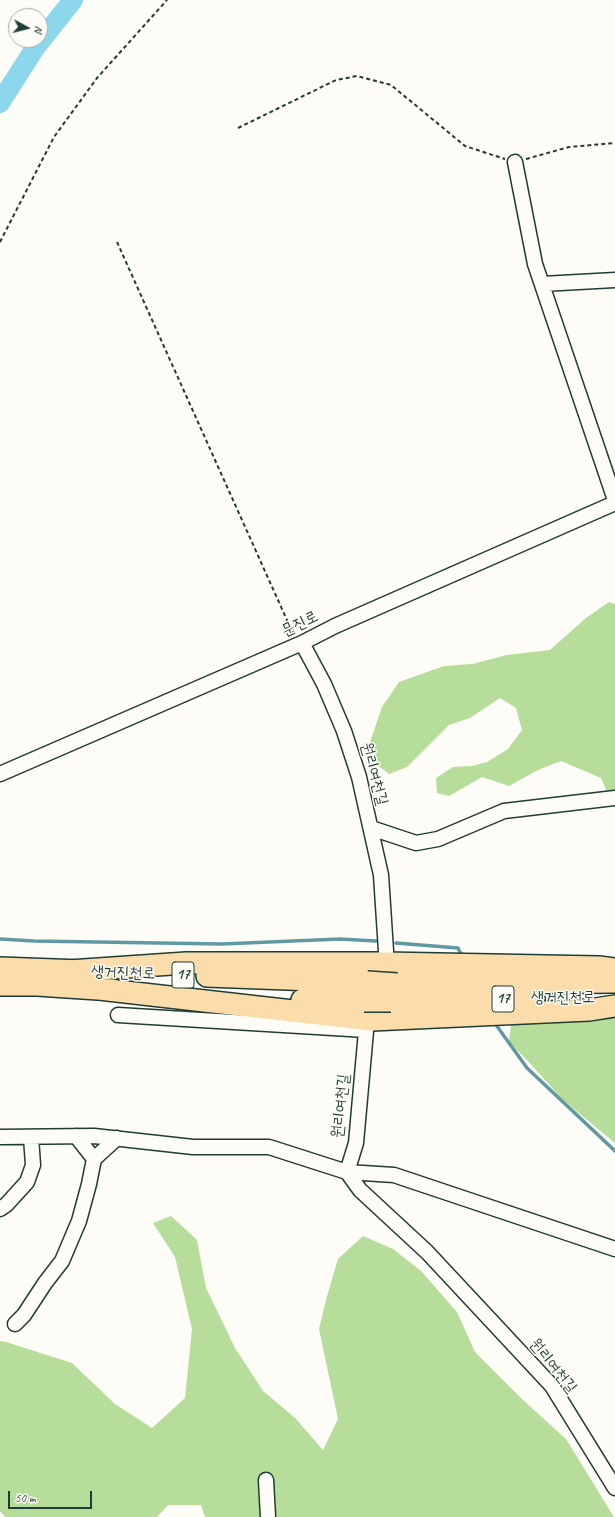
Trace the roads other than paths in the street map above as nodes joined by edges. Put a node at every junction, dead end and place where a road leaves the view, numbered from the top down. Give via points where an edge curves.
1 (515, 162) road end
2 (615, 280) edge
3 (542, 284) junction
4 (615, 502) edge
5 (302, 643) junction
6 (0, 774) edge
7 (615, 798) edge
8 (371, 828) junction
9 (385, 963) junction
10 (0, 968) edge
11 (615, 969) edge
12 (69, 971) junction
13 (615, 982) edge
14 (0, 985) edge
15 (394, 993) junction
16 (615, 998) edge
17 (615, 1006) edge
18 (366, 1008) junction
19 (118, 1015) dead end
20 (76, 1136) junction
21 (0, 1137) edge
22 (31, 1137) junction
23 (117, 1138) junction
24 (94, 1159) junction
25 (347, 1172) junction
26 (0, 1210) edge
27 (615, 1249) edge
28 (16, 1324) dead end
29 (266, 1480) dead end
30 (615, 1488) edge
31 (268, 1517) edge

1 - 3 street
2 - 3 street
3 - 4 street
4 - 5 street, 문진로
5 - 6 street, 문진로
5 - 8 street, 원리여천길 via 344,730
7 - 8 street via 504,811 438,839 416,843
8 - 9 street, 원리여천길 via 381,875
9 - 11 highway
9 - 12 highway via 186,963
9 - 18 street, 원리여천길 via 382,982
10 - 12 highway, 생거진천로 / 17
12 - 18 highway, 생거진천로 / 17 via 129,975 161,974
13 - 15 highway, 생거진천로 / 17
14 - 18 highway, 생거진천로 / 17 via 303,1000
15 - 16 highway, 생거진천로 / 17
15 - 18 highway, 17, bridge
17 - 18 highway via 589,1010
18 - 19 street
18 - 25 street, 원리여천길 via 356,1143
20 - 22 street
20 - 23 street
20 - 24 street
21 - 22 street
22 - 26 street via 32,1166 27,1182
23 - 24 street
23 - 25 street via 193,1147 269,1147
24 - 28 street via 78,1221 62,1261
25 - 27 street via 394,1175
25 - 30 street, 원리여천길 via 360,1190 427,1252 552,1386
29 - 31 street

